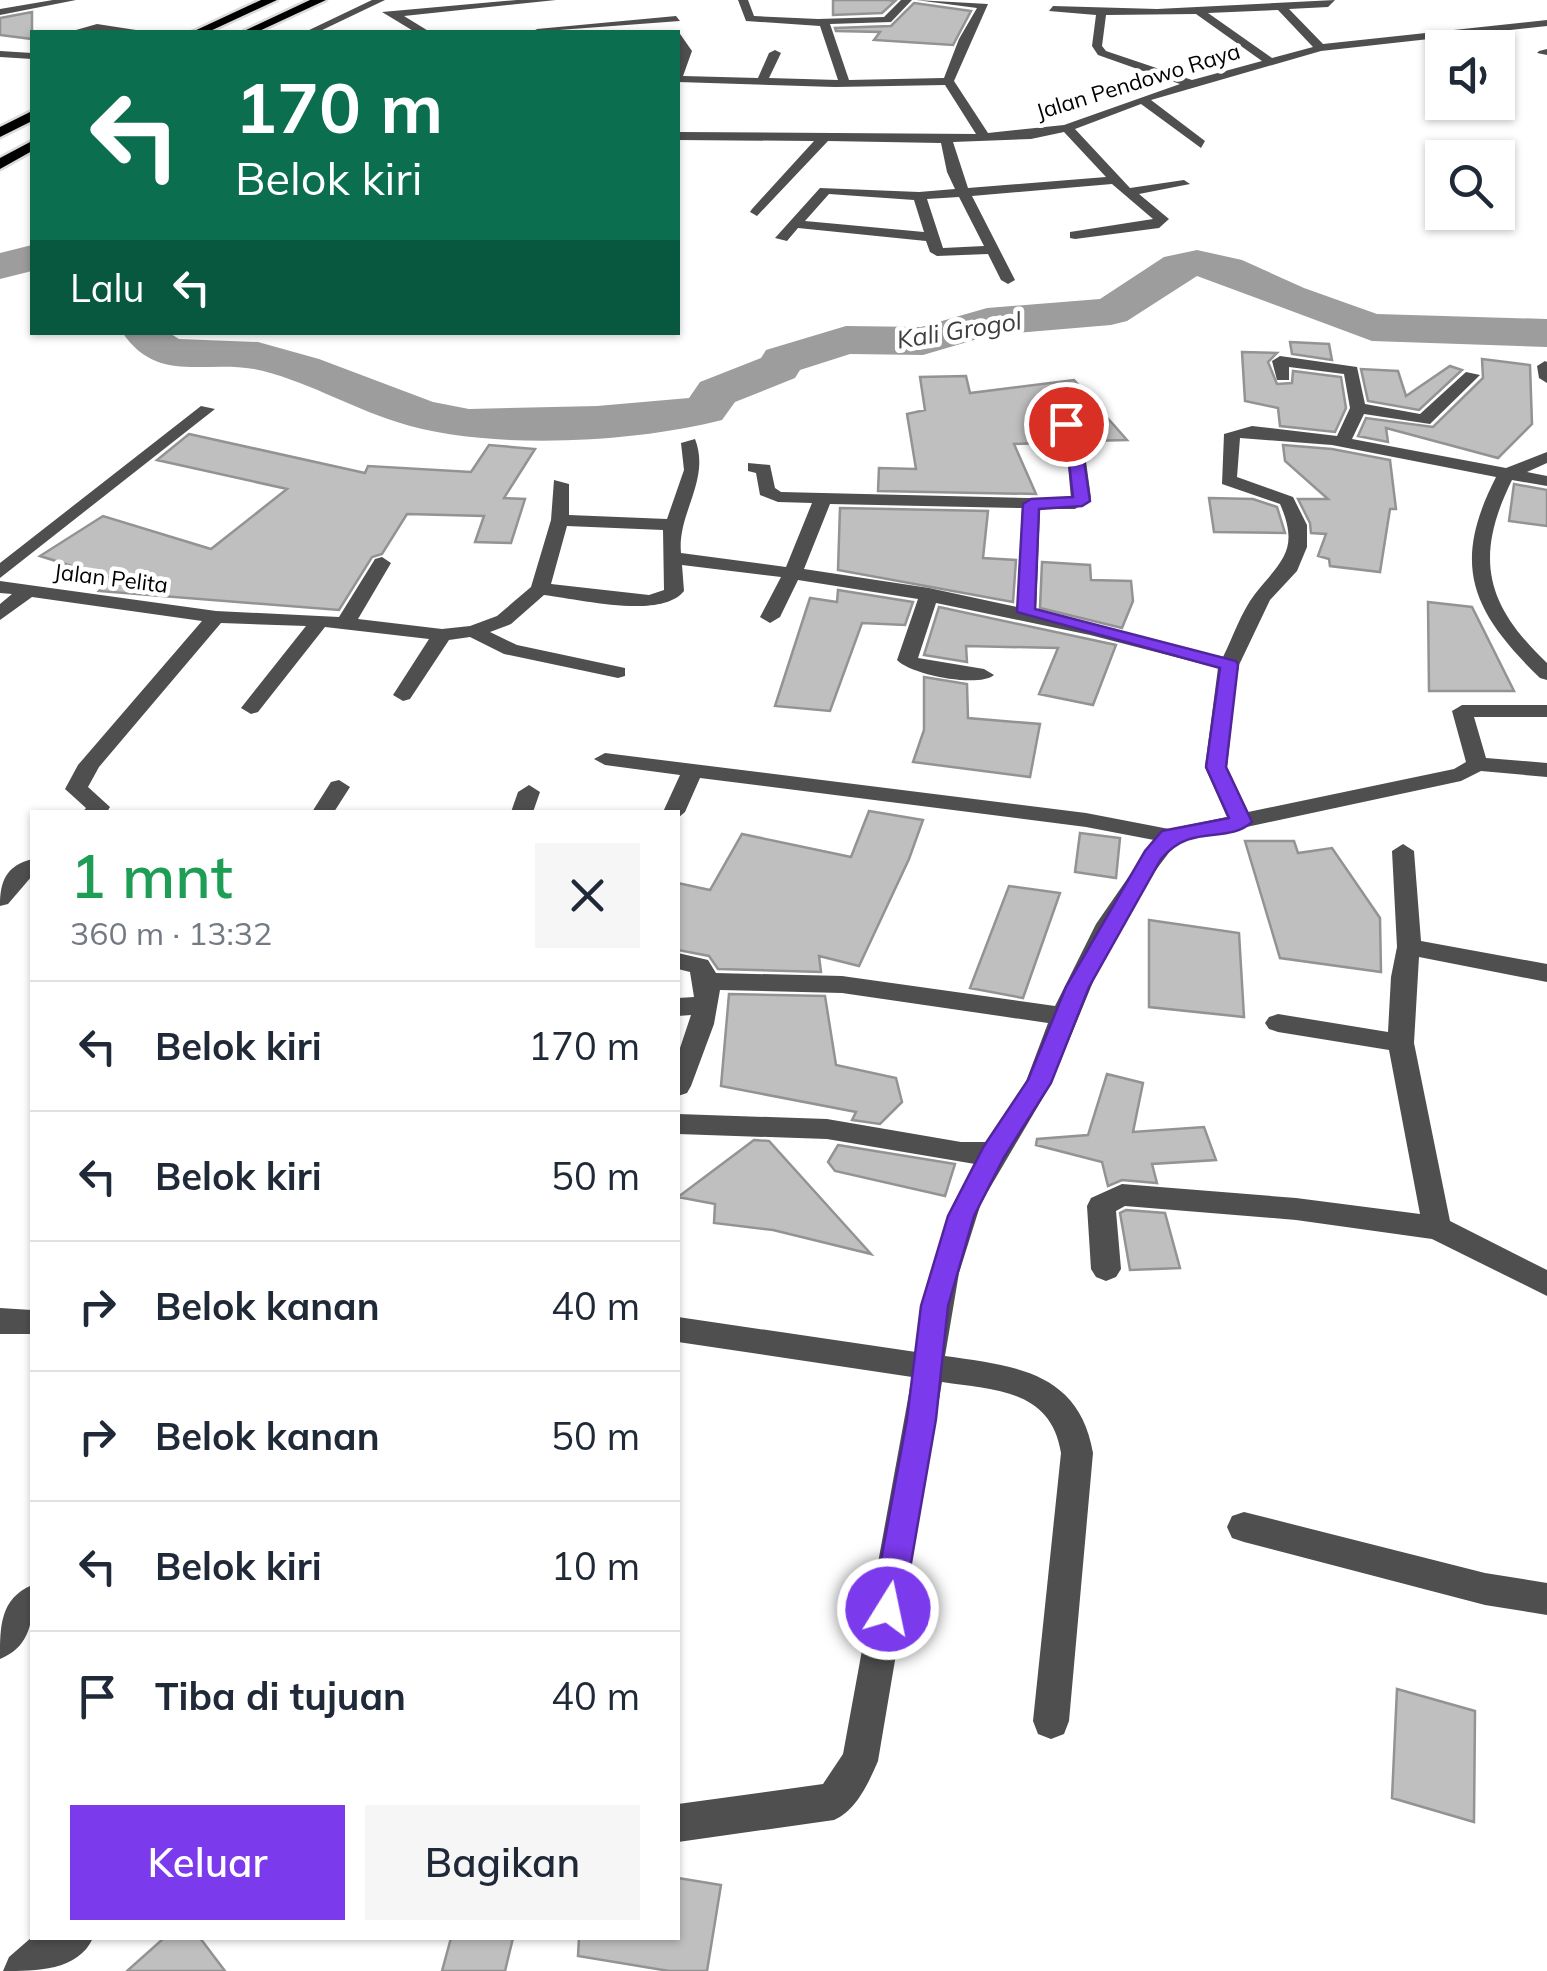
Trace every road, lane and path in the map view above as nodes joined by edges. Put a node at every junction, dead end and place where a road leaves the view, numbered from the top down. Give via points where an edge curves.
1 (71, 0) edge
2 (272, 0) edge
3 (320, 0) edge
4 (380, 0) edge
5 (551, 0) edge
6 (743, 0) edge
7 (906, 0) edge
8 (921, 0) edge
9 (1152, 0) edge
10 (1330, 0) edge
11 (366, 6) junction
12 (1194, 6) edge
13 (1282, 8) junction
14 (1054, 9) dead end
15 (0, 12) edge
16 (1101, 13) junction
17 (396, 14) junction
18 (1161, 14) junction
19 (822, 21) junction
20 (1547, 23) edge
21 (1212, 24) junction
22 (1180, 25) dead end
23 (1529, 25) junction
24 (677, 29) edge
25 (86, 30) edge
26 (131, 30) dead end
27 (203, 30) edge
28 (252, 30) edge
29 (314, 30) edge
30 (419, 30) edge
31 (560, 30) edge
32 (680, 36) edge
33 (1547, 37) edge
34 (1320, 48) junction
35 (775, 53) dead end
36 (0, 54) edge
37 (30, 55) edge
38 (1271, 62) junction
39 (680, 70) edge
40 (680, 77) edge
41 (763, 80) junction
42 (948, 81) junction
43 (845, 84) junction
44 (1192, 84) junction
45 (1142, 100) junction
46 (30, 115) edge
47 (1067, 128) junction
48 (0, 133) edge
49 (680, 136) edge
50 (700, 136) junction
51 (985, 138) junction
52 (823, 139) junction
53 (946, 140) junction
54 (1201, 144) dead end
55 (30, 146) edge
56 (688, 147) dead end
57 (0, 164) edge
58 (1116, 180) junction
59 (1184, 184) dead end
60 (965, 191) junction
61 (1128, 192) junction
62 (918, 196) junction
63 (757, 212) dead end
64 (794, 224) junction
65 (1075, 235) dead end
66 (932, 237) junction
67 (782, 238) dead end
68 (992, 249) junction
69 (1008, 280) dead end
70 (1472, 375) dead end
71 (1283, 377) dead end
72 (1358, 408) junction
73 (207, 409) dead end
74 (1424, 420) junction
75 (1066, 424) dead end
76 (1343, 441) junction
77 (689, 442) dead end
78 (1547, 457) edge
79 (1417, 458) junction
80 (754, 467) dead end
81 (1506, 475) junction
82 (1547, 481) edge
83 (560, 484) dead end
84 (822, 500) junction
85 (1031, 504) junction
86 (560, 520) junction
87 (672, 526) junction
88 (672, 558) junction
89 (382, 563) dead end
90 (792, 570) junction
91 (0, 572) edge
92 (0, 587) edge
93 (540, 589) junction
94 (26, 592) junction
95 (929, 594) junction
96 (1026, 612) junction
97 (0, 614) edge
98 (770, 616) dead end
99 (216, 617) junction
100 (320, 622) junction
101 (345, 624) junction
102 (473, 632) junction
103 (442, 635) junction
104 (1229, 665) junction
105 (618, 672) dead end
106 (984, 674) dead end
107 (1547, 674) edge
108 (402, 695) dead end
109 (251, 708) dead end
110 (1547, 711) edge
111 (605, 759) dead end
112 (1477, 764) junction
113 (1547, 770) edge
114 (692, 772) junction
115 (338, 787) dead end
116 (96, 810) edge
117 (324, 810) edge
118 (675, 810) edge
119 (1242, 822) junction
120 (1169, 836) junction
121 (1403, 851) dead end
122 (30, 867) edge
123 (0, 898) edge
124 (1410, 947) junction
125 (680, 961) edge
126 (1547, 973) edge
127 (707, 994) junction
128 (680, 1006) edge
129 (1063, 1016) junction
130 (1278, 1023) dead end
131 (1401, 1043) junction
132 (680, 1080) edge
133 (680, 1124) edge
134 (993, 1152) junction
135 (1437, 1228) junction
136 (1106, 1269) dead end
137 (1547, 1284) edge
138 (0, 1322) edge
139 (30, 1322) edge
140 (680, 1329) edge
141 (926, 1365) junction
142 (1244, 1527) dead end
143 (1547, 1598) edge
144 (30, 1604) edge
145 (0, 1642) edge
146 (1051, 1722) dead end
147 (680, 1824) edge
148 (68, 1940) edge
149 (24, 1971) edge

1 - 15 street
2 - 27 highway
3 - 28 highway
4 - 11 street
5 - 17 street
6 - 19 street via 750,19
7 - 19 street via 887,20
8 - 42 street via 984,8
9 - 18 street
10 - 13 street
11 - 17 street
11 - 29 street
12 - 13 street
12 - 18 street
12 - 21 street
13 - 34 street
14 - 16 street
16 - 18 street
16 - 44 street via 1102,53
17 - 30 street
19 - 43 street
20 - 23 street, Jalan Pendowo Raya
21 - 22 street
21 - 38 street
23 - 33 street
23 - 34 street, Jalan Pendowo Raya
24 - 31 street via 658,22
25 - 26 street
32 - 39 street via 686,51
34 - 38 street, Jalan Pendowo Raya
35 - 41 street
36 - 37 street
38 - 44 street, Jalan Pendowo Raya
40 - 41 street
41 - 43 street
42 - 43 street
42 - 51 street
44 - 45 street, Jalan Pendowo Raya
45 - 47 street, Jalan Pendowo Raya
45 - 54 street
46 - 48 highway
47 - 51 street, Jalan Pendowo Raya
47 - 58 street
49 - 50 street, Jalan Pendowo Raya
50 - 52 street, Jalan Pendowo Raya
50 - 56 street
51 - 53 street, Jalan Pendowo Raya
52 - 53 street, Jalan Pendowo Raya
52 - 63 street
53 - 60 street
55 - 57 highway
58 - 60 street
58 - 61 street
59 - 61 street
60 - 62 street
60 - 68 street
61 - 65 street via 1160,223
62 - 64 street via 826,191
62 - 66 street
64 - 66 street
64 - 67 street
66 - 68 street via 942,254
68 - 69 street
70 - 74 street
71 - 72 street via 1280,362 1352,370
72 - 74 street
72 - 76 street
73 - 91 street
74 - 79 street
75 - 85 street via 1082,501
76 - 79 street
76 - 104 street via 1232,434 1226,477 1287,501 1298,536 1288,570 1262,598
77 - 87 street via 692,470
78 - 81 street
79 - 81 street
80 - 84 street via 764,470 770,496
81 - 82 street
81 - 107 street via 1478,546 1486,591 1515,645
83 - 86 street
84 - 85 street
84 - 90 street
85 - 96 street
86 - 87 street
86 - 93 street
87 - 88 street
88 - 90 street
88 - 93 street via 674,591 660,600
89 - 101 street
90 - 95 street
90 - 98 street
92 - 94 street, Jalan Pelita
93 - 102 street via 504,620
94 - 97 street
94 - 99 street, Jalan Pelita
95 - 96 street
95 - 106 street via 907,660
96 - 104 street
99 - 100 street, Jalan Pelita
99 - 116 street via 89,765 76,788
100 - 101 street, Jalan Pelita
100 - 109 street
101 - 103 street, Jalan Pelita
102 - 103 street, Jalan Pelita
102 - 105 street via 511,650
103 - 108 street
104 - 119 street via 1216,767
110 - 112 street via 1462,710
111 - 114 street
112 - 113 street
112 - 119 street via 1461,774
114 - 118 street
114 - 120 street
115 - 117 street
119 - 120 street
120 - 129 street via 1124,901
121 - 124 street
122 - 123 street
124 - 126 street
124 - 131 street
125 - 127 street via 699,966
127 - 128 street
127 - 129 street via 773,978 836,980
127 - 132 street
129 - 134 street via 1039,1083
130 - 131 street
131 - 135 street
133 - 134 street via 827,1130 961,1153
134 - 141 street via 946,1262
135 - 136 street via 1122,1195 1101,1206
135 - 137 street
138 - 139 street
140 - 141 street
141 - 146 street via 1021,1383 1070,1418 1077,1454
141 - 147 street via 860,1761 834,1801
142 - 143 street via 1485,1589
144 - 145 street
148 - 149 street

